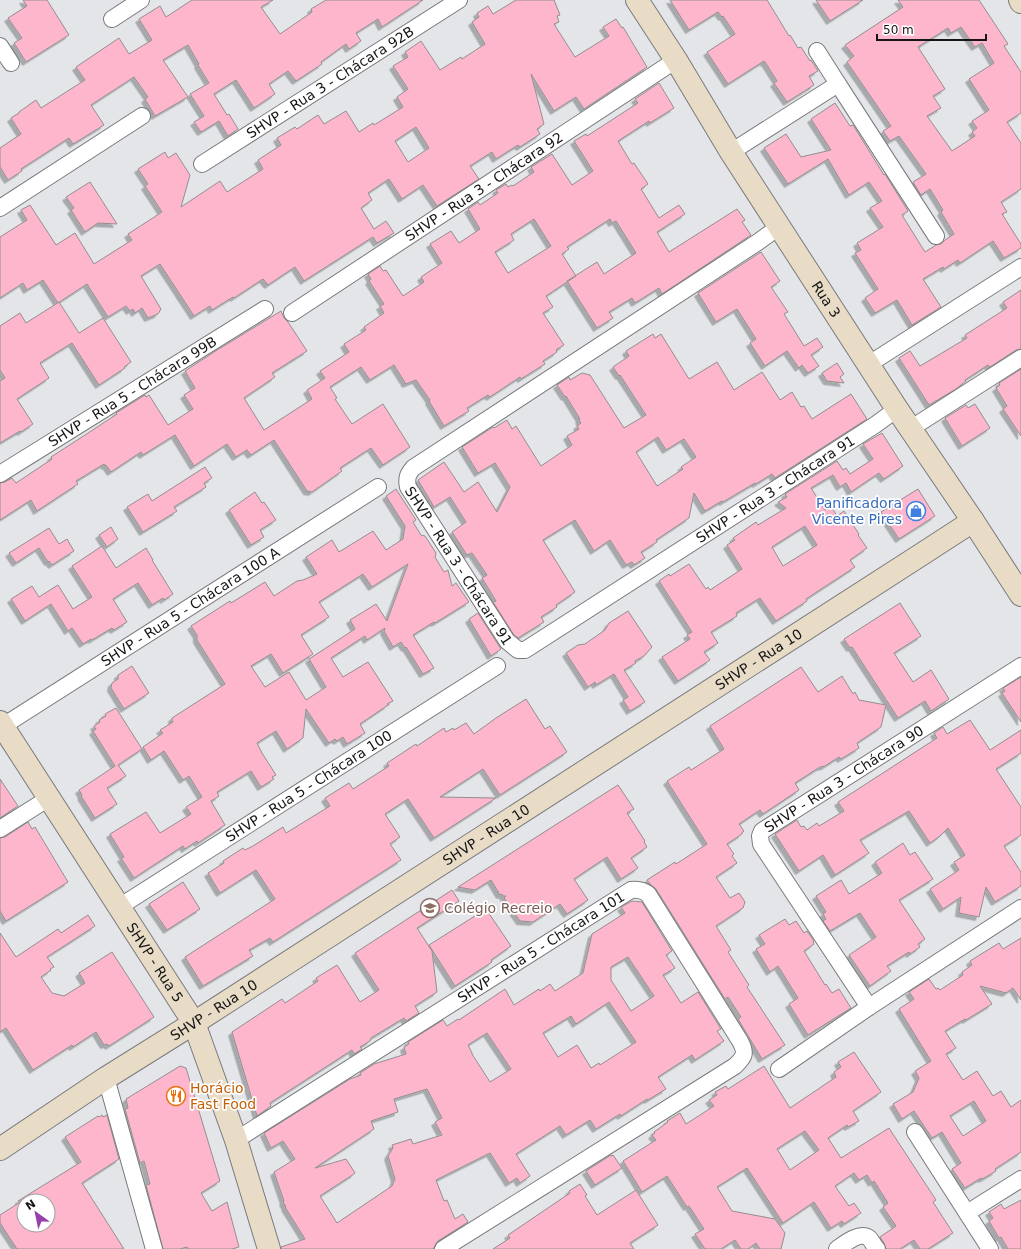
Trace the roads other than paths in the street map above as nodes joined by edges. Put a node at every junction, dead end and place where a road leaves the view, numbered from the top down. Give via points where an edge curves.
1 (141, 0) edge
2 (458, 0) edge
3 (636, 0) edge
4 (112, 19) dead end
5 (0, 46) edge
6 (817, 51) dead end
7 (676, 60) junction
8 (11, 62) dead end
9 (838, 84) junction
10 (142, 116) dead end
11 (731, 152) junction
12 (202, 164) dead end
13 (0, 208) edge
14 (780, 226) junction
15 (936, 236) dead end
16 (1021, 267) edge
17 (265, 309) dead end
18 (292, 313) dead end
19 (1021, 358) edge
20 (869, 364) junction
21 (897, 409) junction
22 (910, 429) junction
23 (0, 474) edge
24 (378, 488) dead end
25 (973, 520) junction
26 (1021, 595) edge
27 (497, 666) dead end
28 (1021, 666) edge
29 (1, 724) edge
30 (49, 798) junction
31 (0, 829) edge
32 (119, 907) junction
33 (1021, 908) edge
34 (869, 1007) junction
35 (194, 1023) junction
36 (778, 1069) dead end
37 (106, 1078) junction
38 (915, 1132) dead end
39 (236, 1140) junction
40 (0, 1149) edge
41 (1021, 1179) edge
42 (967, 1213) junction
43 (154, 1249) edge
44 (269, 1249) edge
45 (443, 1249) edge
46 (837, 1249) edge
47 (876, 1249) edge
48 (990, 1249) edge

1 - 4 street
2 - 12 street, SHVP - Rua 3 - Chácara 92B
3 - 7 street, Rua 3
5 - 8 street
6 - 9 street
7 - 11 street, Rua 3
7 - 18 street, SHVP - Rua 3 - Chácara 92
9 - 11 street
9 - 15 street
10 - 13 street
11 - 14 street, Rua 3
14 - 20 street, Rua 3
14 - 21 street, SHVP - Rua 3 - Chácara 91 via 413,468 408,474 408,487 507,641 518,650 525,650
16 - 20 street
17 - 23 street, SHVP - Rua 5 - Chácara 99B
19 - 22 street
20 - 21 street, Rua 3
21 - 22 street, Rua 3
22 - 25 street, Rua 3
24 - 29 street, SHVP - Rua 5 - Chácara 100 A
25 - 26 street, Rua 3
25 - 35 street, SHVP - Rua 10
27 - 32 street, SHVP - Rua 5 - Chácara 100
28 - 34 street, SHVP - Rua 3 - Chácara 90 via 769,827 760,836 760,844
29 - 30 street, SHVP - Rua 5
30 - 31 street
30 - 32 street, SHVP - Rua 5
32 - 35 street, SHVP - Rua 5
33 - 34 street
34 - 36 street
35 - 37 street, SHVP - Rua 10
35 - 39 street, SHVP - Rua 5
37 - 40 street, SHVP - Rua 10
37 - 43 street
38 - 42 street
39 - 44 street, SHVP - Rua 5
39 - 45 street, SHVP - Rua 5 - Chácara 101 via 631,890 645,891 740,1041 745,1053 743,1058 735,1066
41 - 42 street
42 - 48 street
46 - 47 street via 858,1237 865,1237

